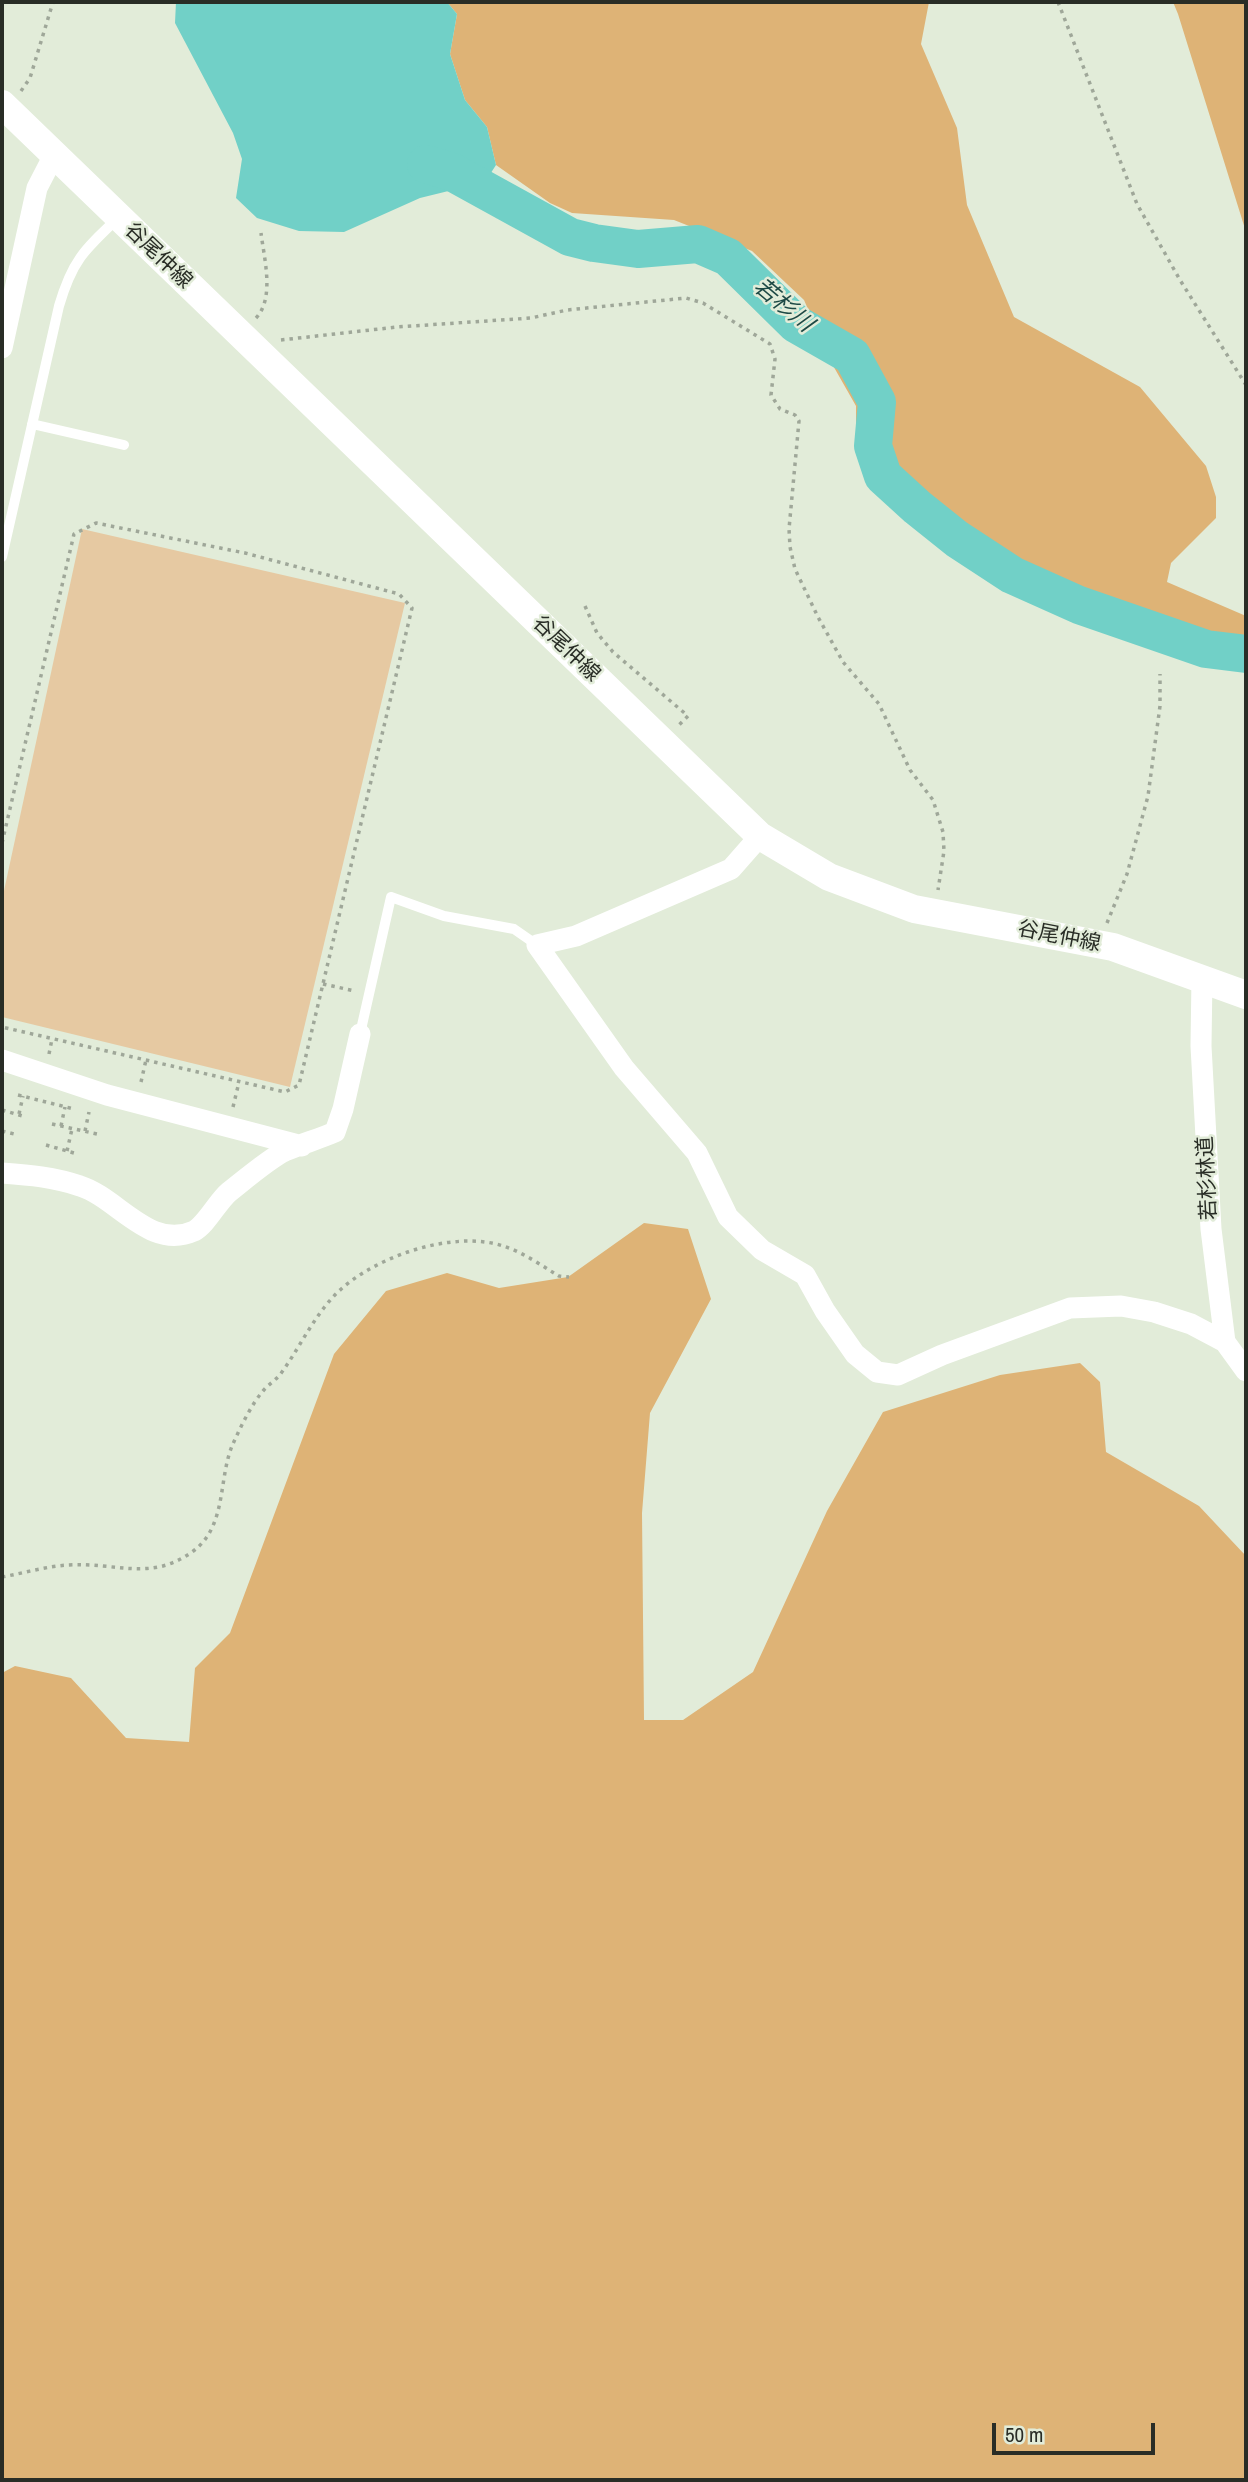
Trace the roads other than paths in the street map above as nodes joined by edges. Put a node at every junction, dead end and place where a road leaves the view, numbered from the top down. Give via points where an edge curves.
1 (5, 107) edge
2 (54, 155) junction
3 (118, 217) junction
4 (2, 348) edge
5 (32, 424) junction
6 (124, 445) dead end
7 (4, 536) edge
8 (2, 557) edge
9 (760, 836) junction
10 (537, 945) junction
11 (1202, 977) junction
12 (1246, 995) edge
13 (360, 1034) joint
14 (2, 1060) edge
15 (302, 1146) junction
16 (2, 1173) edge
17 (1225, 1342) junction
18 (1246, 1371) edge

1 - 2 main road, 谷尾仲線
2 - 3 main road, 谷尾仲線
2 - 4 street via 37,188
3 - 5 lane via 81,253 66,280
3 - 9 main road, 谷尾仲線
5 - 6 lane
5 - 7 lane
7 - 8 lane
9 - 10 street via 731,869 576,936
9 - 11 main road, 谷尾仲線 via 829,877 914,909 1114,947
10 - 13 lane via 514,929 444,916 391,897
10 - 17 street via 624,1068 697,1153 728,1217 762,1250 806,1275 855,1354 877,1372 898,1375 1070,1308 1121,1306 1154,1312
11 - 12 main road, 谷尾仲線
11 - 17 street, 若杉林道 via 1211,1229
13 - 15 street via 335,1132
14 - 15 street via 107,1095
15 - 16 street via 284,1151 226,1194 195,1231 174,1236 153,1233 82,1186 52,1177
17 - 18 street, 若杉林道

